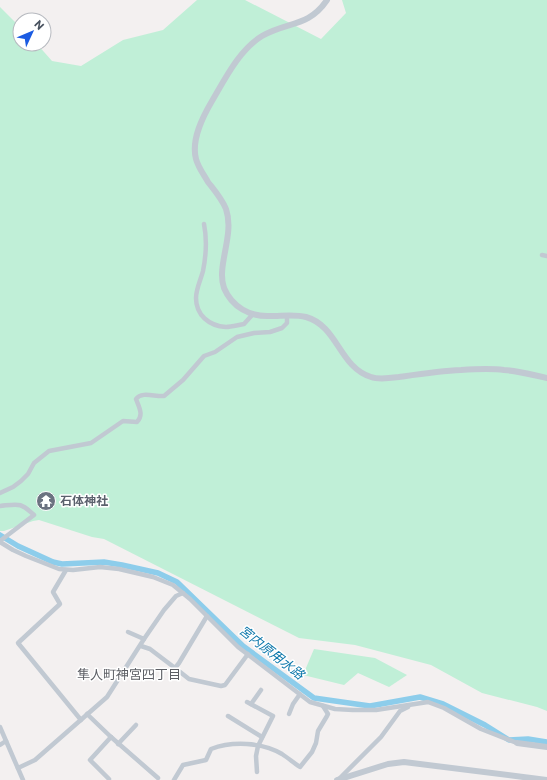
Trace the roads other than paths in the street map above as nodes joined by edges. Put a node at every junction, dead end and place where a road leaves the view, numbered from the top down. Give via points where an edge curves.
1 (327, 0) edge
2 (204, 224) dead end
3 (253, 314) junction
4 (287, 316) junction
5 (547, 378) edge
6 (0, 493) edge
7 (0, 506) edge
8 (1, 541) edge
9 (66, 570) junction
10 (184, 593) junction
11 (207, 616) junction
12 (128, 632) dead end
13 (144, 640) junction
14 (141, 646) junction
15 (248, 654) junction
16 (175, 668) junction
17 (261, 690) dead end
18 (300, 694) junction
19 (416, 704) junction
20 (323, 706) junction
21 (87, 714) junction
22 (289, 714) dead end
23 (228, 716) dead end
24 (81, 720) junction
25 (136, 726) dead end
26 (0, 727) edge
27 (110, 737) junction
28 (262, 737) junction
29 (6, 741) junction
30 (517, 743) joint
31 (118, 744) junction
32 (0, 745) edge
33 (258, 746) junction
34 (547, 747) edge
35 (18, 768) junction
36 (257, 772) dead end
37 (351, 778) edge
38 (21, 779) edge
39 (109, 779) edge
40 (158, 779) edge
41 (174, 780) edge
42 (338, 780) edge
43 (547, 780) edge

1 - 3 street via 307,19 272,30 247,48 211,103 195,142 196,161 221,198 229,223 223,273 224,288 237,306
2 - 3 street via 206,240 203,270 196,296 198,308 204,319 214,325 227,327 244,324
3 - 4 street
4 - 5 street via 304,316 324,326 347,361 361,373 372,378 459,370 504,369
4 - 6 street via 287,323 282,328 237,337 215,352 204,356 183,380 164,396 138,396 136,399 141,415 137,422 123,420 91,443 49,451 34,462 21,481
7 - 8 street via 19,504 34,515
8 - 9 street via 26,556
9 - 10 street via 100,567 119,569 160,580
9 - 24 street via 53,592 59,604 18,643
10 - 11 street
10 - 13 street via 177,595
11 - 15 street
11 - 16 street
12 - 13 street
13 - 14 street
14 - 16 street via 150,649
14 - 21 street via 107,697
15 - 16 street via 222,686 188,679
15 - 18 street
17 - 28 street via 249,703 273,716
18 - 20 street via 310,702
18 - 22 street
19 - 20 street via 376,710 347,710
19 - 30 street via 434,704 481,729
19 - 42 street via 400,711 381,737
20 - 33 street via 328,714 318,731 312,752 300,767 281,754
21 - 24 street
21 - 27 street
23 - 28 street
24 - 35 street via 39,757
25 - 31 street
26 - 29 street
27 - 31 street
27 - 39 street via 90,760
28 - 33 street
29 - 32 street
29 - 35 street
30 - 34 street
31 - 40 street
33 - 36 street
33 - 41 street via 228,745 211,748 206,760 183,766
35 - 38 street
37 - 42 street
37 - 43 street via 394,762 404,762

